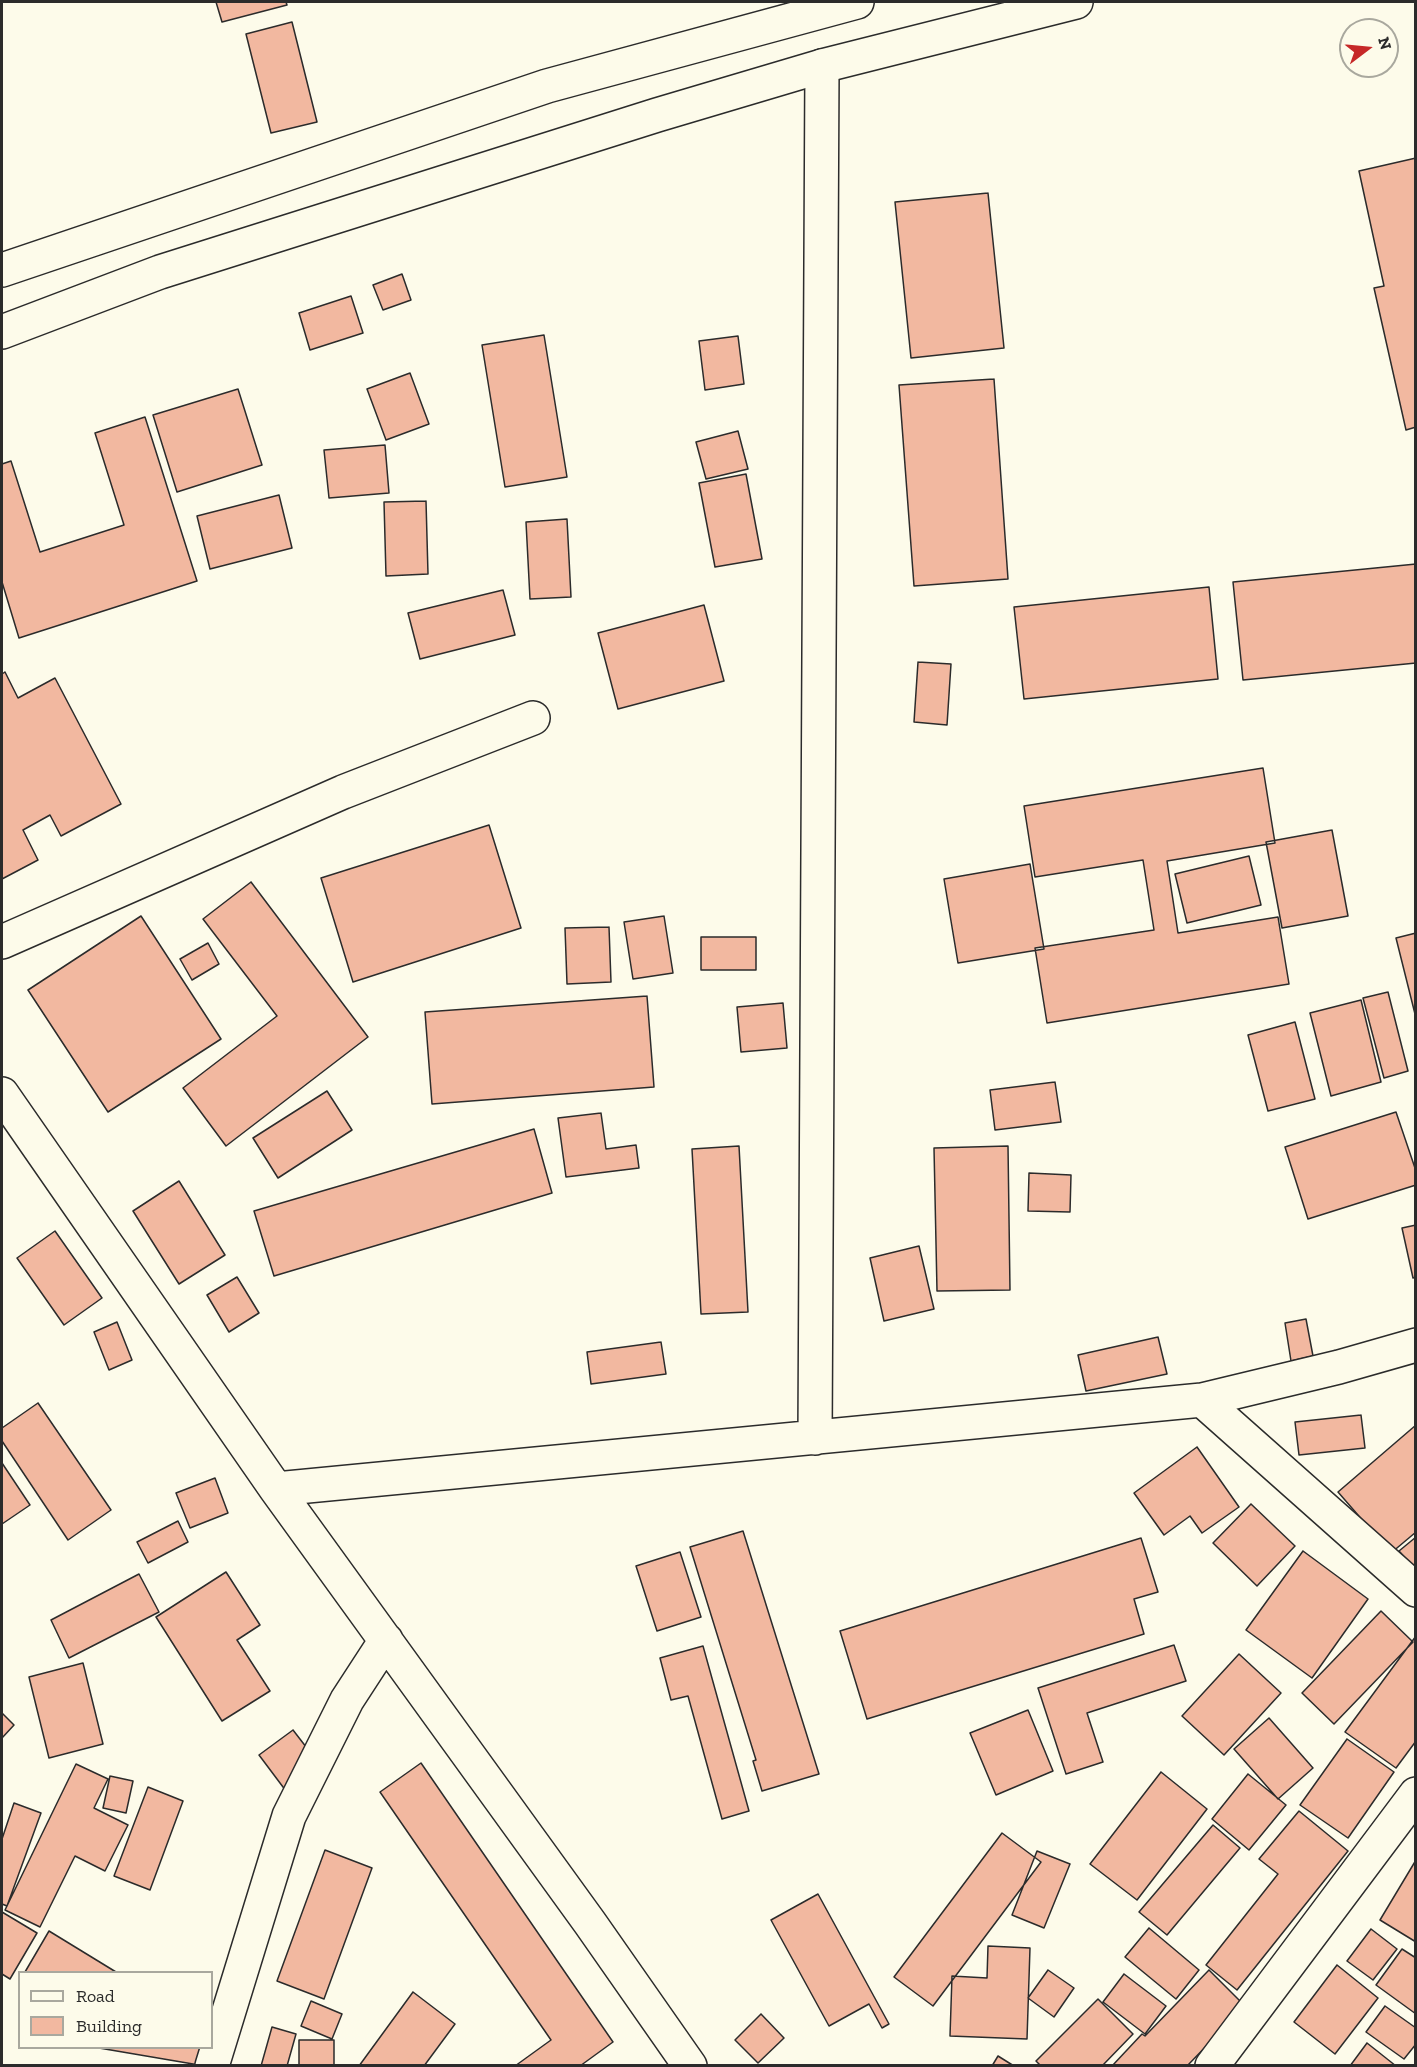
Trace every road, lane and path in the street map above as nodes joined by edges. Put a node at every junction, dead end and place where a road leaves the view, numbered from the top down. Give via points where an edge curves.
1 (1076, 2) edge
2 (840, 4) edge
3 (822, 66) junction
4 (2, 270) edge
5 (2, 332) edge
6 (533, 718) dead end
7 (2, 942) edge
8 (2, 1094) edge
9 (1416, 1345) edge
10 (1202, 1400) junction
11 (815, 1438) junction
12 (276, 1489) junction
13 (1416, 1590) edge
14 (386, 1640) junction
15 (1416, 1794) edge
16 (212, 2066) edge
17 (690, 2066) edge
18 (1212, 2066) edge

1 - 3 main road
2 - 4 main road via 547,86
3 - 5 main road via 160,272
3 - 11 main road
6 - 7 main road via 343,792
8 - 12 main road
9 - 10 main road
10 - 11 main road
10 - 13 main road
11 - 12 main road
12 - 14 main road
14 - 16 main road via 347,1700 289,1816
14 - 17 main road
15 - 18 main road

